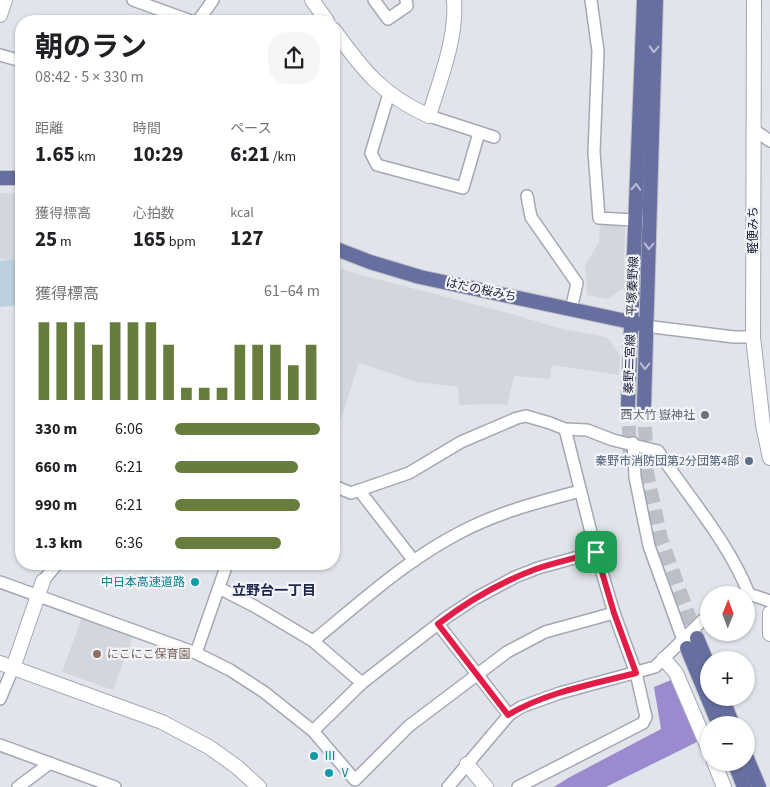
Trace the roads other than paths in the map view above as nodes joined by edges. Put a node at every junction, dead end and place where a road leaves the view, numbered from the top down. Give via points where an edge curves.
1 (5, 0) edge
2 (133, 0) edge
3 (214, 0) edge
4 (312, 0) edge
5 (374, 0) edge
6 (406, 0) edge
7 (454, 0) edge
8 (591, 0) edge
9 (644, 0) edge
10 (656, 0) edge
11 (754, 0) edge
12 (0, 15) edge
13 (174, 15) edge
14 (203, 15) edge
15 (323, 15) edge
16 (340, 38) edge
17 (0, 55) edge
18 (15, 59) edge
19 (390, 94) junction
20 (429, 116) junction
21 (753, 129) junction
22 (479, 133) junction
23 (494, 137) dead end
24 (770, 141) edge
25 (0, 178) edge
26 (15, 178) edge
27 (527, 196) dead end
28 (635, 220) junction
29 (650, 221) junction
30 (340, 250) edge
31 (571, 310) junction
32 (638, 324) junction
33 (753, 337) junction
34 (628, 405) tunnel mouth
35 (644, 406) tunnel mouth
36 (565, 429) junction
37 (633, 443) junction
38 (770, 458) edge
39 (340, 488) edge
40 (359, 490) junction
41 (580, 490) junction
42 (596, 552) junction
43 (414, 561) junction
44 (46, 570) edge
45 (51, 570) edge
46 (226, 570) edge
47 (43, 580) junction
48 (0, 582) edge
49 (744, 586) edge
50 (219, 588) junction
51 (38, 595) junction
52 (755, 597) edge
53 (770, 601) edge
54 (614, 613) junction
55 (770, 613) edge
56 (438, 624) junction
57 (700, 627) edge
58 (770, 634) edge
59 (313, 641) junction
60 (689, 642) junction
61 (196, 653) junction
62 (700, 656) edge
63 (664, 659) junction
64 (6, 665) edge
65 (636, 673) junction
66 (478, 674) junction
67 (362, 684) junction
68 (0, 698) edge
69 (508, 715) junction
70 (716, 716) edge
71 (700, 729) edge
72 (313, 731) junction
73 (0, 745) edge
74 (50, 762) junction
75 (467, 764) junction
76 (718, 771) edge
77 (738, 771) edge
78 (752, 771) edge
79 (18, 787) edge
80 (115, 787) edge
81 (259, 787) edge
82 (448, 787) edge
83 (486, 787) edge
84 (518, 787) edge
85 (724, 787) edge
86 (744, 787) edge
87 (759, 787) edge

1 - 12 street
2 - 13 street
3 - 14 street
4 - 15 street
5 - 6 street via 388,19 407,6
7 - 20 street via 453,33
8 - 28 street via 598,51 594,152 599,218
28 -> 9 main road, 平塚秦野線
10 -> 29 main road, 平塚秦野線
11 - 21 street, 軽便みち
16 - 19 street via 359,65
17 - 18 street
19 - 20 street
19 - 22 street via 371,154 377,165 463,188
20 - 22 street
21 - 24 street
21 - 33 street, 軽便みち
22 - 23 street
25 - 26 main road
27 - 31 street via 531,217 577,283
28 - 29 street
28 - 32 main road, 平塚秦野線
29 -> 32 main road, 平塚秦野線
30 - 31 main road, はだの桜みち via 420,277
31 - 32 main road, はだの桜みち
32 - 33 street
32 - 34 main road, 秦野二宮線
32 -> 35 main road, 秦野二宮線
33 - 38 street, 軽便みち
36 - 37 street via 587,430
36 - 40 street via 526,416 517,418 461,442 408,474
36 - 41 street
37 - 49 street via 658,451 731,558
37 - 60 street via 635,477 649,546
39 - 40 street via 351,493
40 - 43 street
41 - 42 street
41 - 43 street via 503,513 459,533
42 - 54 street
42 - 56 street via 515,578 476,598
43 - 59 street
44 - 47 street
45 - 47 street
46 - 50 street
47 - 51 street
48 - 51 street
50 - 59 street
50 - 61 street
51 - 61 street
51 - 64 street
52 - 53 street
54 - 65 street
54 - 66 street via 546,632 507,652
55 - 58 street
56 - 66 street
56 - 67 street
57 - 60 street
59 - 67 street
60 - 62 main road
60 - 63 street
60 - 70 main road
61 - 72 street via 230,670
63 - 65 street via 655,667
63 - 71 street via 676,673
64 - 68 street
64 - 81 street via 162,722 210,747
65 - 69 street via 560,693
65 - 84 street via 646,717 643,722
66 - 69 street
66 - 72 street via 410,726 355,780
67 - 72 street
69 - 75 street
73 - 74 street
74 - 79 street
74 - 80 street
75 - 82 street
75 - 83 street
76 - 85 street
77 - 86 main road
78 - 87 main road

